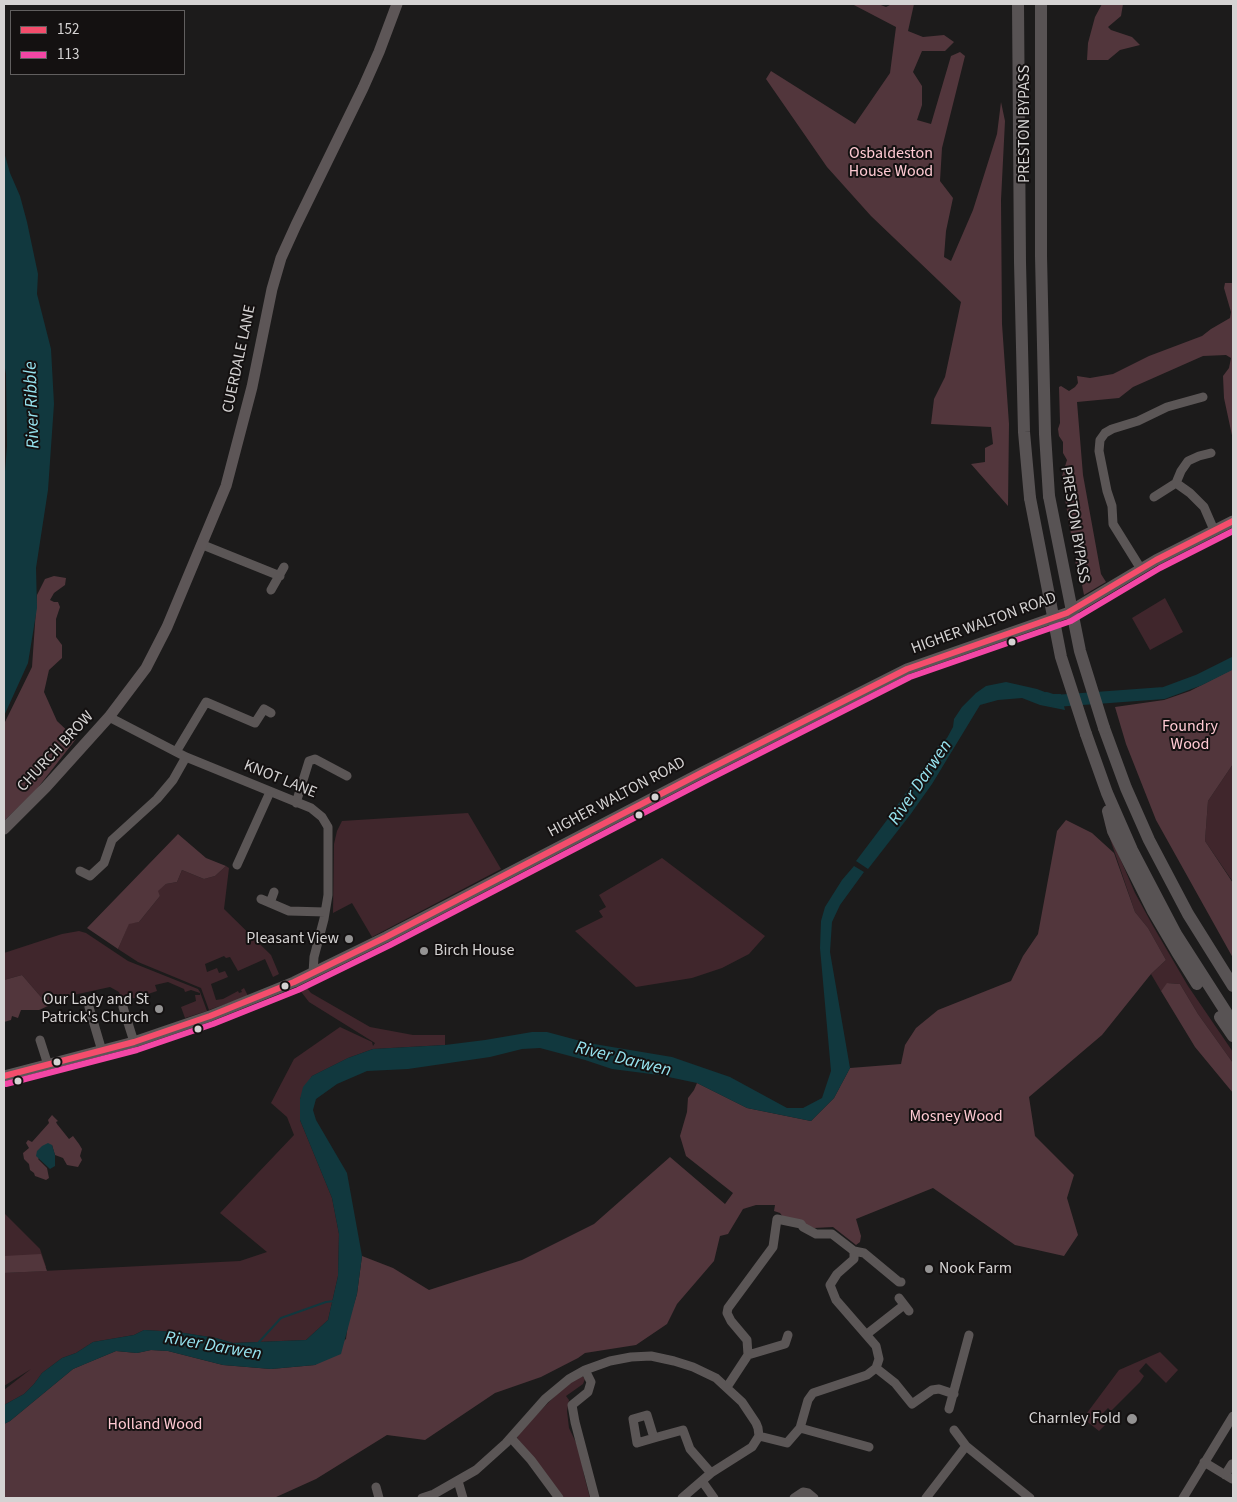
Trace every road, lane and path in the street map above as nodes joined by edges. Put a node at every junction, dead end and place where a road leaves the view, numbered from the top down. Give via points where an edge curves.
1 (397, 4) edge
2 (1018, 4) edge
3 (1041, 4) edge
4 (1204, 397) dead end
5 (1212, 453) dead end
6 (1176, 483) junction
7 (1154, 497) dead end
8 (1233, 521) edge
9 (1214, 530) junction
10 (203, 545) junction
11 (284, 567) dead end
12 (1141, 569) junction
13 (280, 576) junction
14 (271, 590) dead end
15 (271, 713) dead end
16 (110, 717) junction
17 (176, 752) junction
18 (186, 758) junction
19 (1096, 763) junction
20 (346, 776) dead end
21 (270, 792) junction
22 (296, 802) junction
23 (4, 828) edge
24 (237, 864) dead end
25 (80, 871) dead end
26 (274, 892) dead end
27 (260, 899) dead end
28 (270, 904) junction
29 (325, 912) junction
30 (313, 973) junction
31 (1233, 986) edge
32 (123, 1006) dead end
33 (89, 1007) dead end
34 (1233, 1023) edge
35 (1233, 1036) edge
36 (40, 1040) dead end
37 (134, 1042) junction
38 (102, 1051) junction
39 (48, 1065) junction
40 (4, 1076) edge
41 (854, 1251) junction
42 (901, 1282) dead end
43 (904, 1305) dead end
44 (867, 1334) junction
45 (788, 1335) dead end
46 (969, 1335) dead end
47 (748, 1355) junction
48 (876, 1368) junction
49 (585, 1370) junction
50 (726, 1387) junction
51 (954, 1394) junction
52 (949, 1409) dead end
53 (1233, 1416) edge
54 (800, 1428) junction
55 (954, 1430) dead end
56 (759, 1436) junction
57 (511, 1438) junction
58 (654, 1438) dead end
59 (966, 1446) junction
60 (869, 1447) dead end
61 (1204, 1462) junction
62 (1232, 1464) edge
63 (711, 1473) junction
64 (1229, 1477) edge
65 (458, 1481) junction
66 (702, 1481) junction
67 (376, 1487) dead end
68 (379, 1498) edge
69 (422, 1498) edge
70 (463, 1498) edge
71 (559, 1498) edge
72 (595, 1498) edge
73 (682, 1498) edge
74 (714, 1498) edge
75 (794, 1498) edge
76 (814, 1498) edge
77 (926, 1498) edge
78 (1030, 1498) edge
79 (1183, 1498) edge

1 - 10 main road, CUERDALE LANE via 363,88 281,258 226,486
2 - 19 highway, PRESTON BYPASS, bridge via 1023,412 1030,498 1061,657
3 - 31 highway, PRESTON BYPASS, bridge via 1041,256 1049,496 1080,651 1126,788 1188,914
4 - 12 street via 1167,407 1112,429 1100,440 1099,451 1113,524
5 - 6 street via 1188,461
6 - 7 street
6 - 9 street via 1204,507
8 - 9 main road, HIGHER WALTON ROAD
9 - 12 main road, HIGHER WALTON ROAD
10 - 13 street
10 - 16 main road, CUERDALE LANE via 146,668
11 - 13 street
12 - 30 main road, HIGHER WALTON ROAD via 1067,613 907,669
13 - 14 street
15 - 17 street via 264,709 255,723 206,702
16 - 17 street, KNOT LANE
16 - 23 main road, CHURCH BROW
17 - 18 street, KNOT LANE
18 - 21 street, KNOT LANE
18 - 25 street via 158,799 112,840 104,863 90,876
19 - 34 highway via 1132,850 1176,934
19 - 35 highway via 1113,831 1153,911 1176,952
20 - 22 street via 316,759 309,761
21 - 22 street, KNOT LANE
21 - 24 street
22 - 29 street, KNOT LANE via 319,813 328,827
26 - 28 street
27 - 28 street
28 - 29 street via 289,911
29 - 30 street, KNOT LANE
30 - 37 main road, HIGHER WALTON ROAD via 252,1000
32 - 37 street
33 - 38 street
36 - 39 street
37 - 38 main road, HIGHER WALTON ROAD
38 - 39 main road, HIGHER WALTON ROAD
39 - 40 main road, HIGHER WALTON ROAD
41 - 42 street via 864,1253
41 - 44 street via 854,1259 836,1274 830,1285 836,1300
41 - 47 street via 832,1234 816,1234 801,1224 777,1219 773,1247 728,1308 731,1321 747,1340
43 - 44 street
44 - 48 street via 879,1354
45 - 47 street via 785,1344
46 - 51 street
47 - 50 street
48 - 51 street via 895,1383 912,1404 932,1390
48 - 54 street via 867,1375 813,1393
49 - 50 street via 610,1361 651,1356 693,1367 716,1378
49 - 57 street via 568,1379 545,1399
49 - 72 street via 591,1382 588,1392 572,1405
50 - 56 street via 750,1413
51 - 52 street
53 - 61 street
54 - 56 street via 787,1443
54 - 60 street
55 - 59 street
56 - 63 street via 752,1447
57 - 65 street via 476,1470
57 - 71 street
58 - 63 street via 684,1430 690,1449
59 - 77 street
59 - 78 street
61 - 64 street
61 - 79 street
62 - 64 street
63 - 66 street
65 - 69 street
65 - 70 street
66 - 73 street
66 - 74 street
67 - 68 street
75 - 76 street via 803,1492

